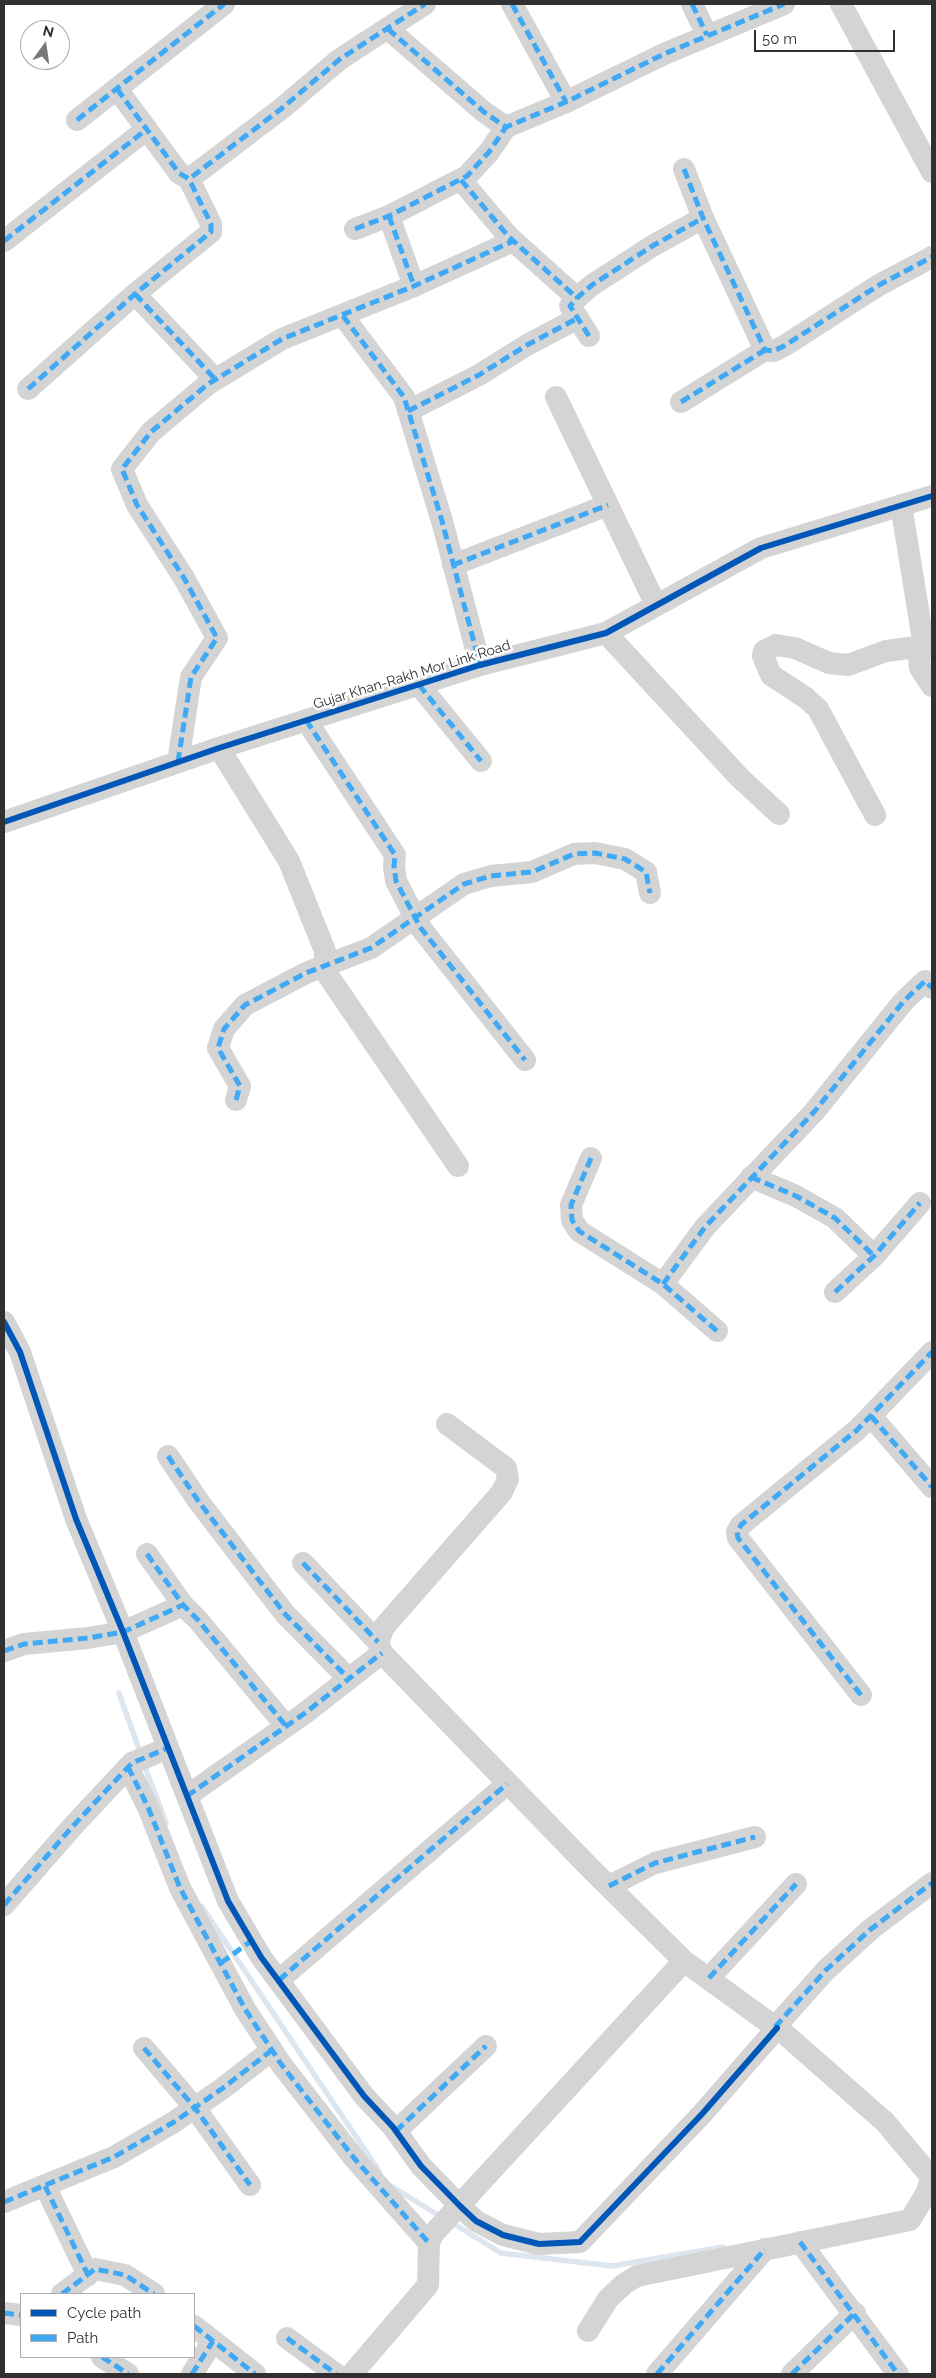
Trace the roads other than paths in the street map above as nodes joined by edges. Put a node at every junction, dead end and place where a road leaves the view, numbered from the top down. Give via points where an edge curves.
1 (224, 4) edge
2 (424, 4) edge
3 (512, 4) edge
4 (692, 4) edge
5 (784, 4) edge
6 (841, 4) edge
7 (388, 29) junction
8 (707, 36) junction
9 (117, 89) junction
10 (566, 102) junction
11 (77, 120) dead end
12 (506, 127) junction
13 (147, 129) junction
14 (684, 169) dead end
15 (932, 172) edge
16 (189, 179) junction
17 (461, 180) junction
18 (389, 216) junction
19 (703, 218) junction
20 (354, 230) dead end
21 (4, 241) edge
22 (513, 241) junction
23 (932, 257) edge
24 (414, 286) junction
25 (135, 294) junction
26 (343, 316) junction
27 (581, 317) junction
28 (765, 350) junction
29 (215, 379) junction
30 (28, 389) dead end
31 (556, 397) dead end
32 (681, 402) dead end
33 (408, 410) junction
34 (932, 496) edge
35 (608, 505) junction
36 (901, 505) junction
37 (453, 564) junction
38 (656, 605) junction
39 (606, 633) junction
40 (928, 643) edge
41 (480, 666) junction
42 (420, 684) junction
43 (932, 686) edge
44 (306, 720) junction
45 (219, 748) junction
46 (481, 761) dead end
47 (178, 762) junction
48 (779, 814) dead end
49 (875, 815) dead end
50 (4, 822) edge
51 (650, 894) dead end
52 (415, 918) junction
53 (325, 964) junction
54 (932, 988) edge
55 (525, 1060) dead end
56 (236, 1100) dead end
57 (591, 1158) dead end
58 (458, 1166) dead end
59 (751, 1177) junction
60 (920, 1202) dead end
61 (874, 1256) junction
62 (663, 1284) junction
63 (835, 1292) dead end
64 (4, 1322) edge
65 (717, 1331) dead end
66 (932, 1352) edge
67 (871, 1416) junction
68 (447, 1424) dead end
69 (168, 1456) dead end
70 (932, 1487) edge
71 (147, 1554) dead end
72 (303, 1563) dead end
73 (183, 1605) junction
74 (117, 1633) junction
75 (380, 1648) junction
76 (4, 1651) edge
77 (349, 1679) junction
78 (861, 1695) dead end
79 (286, 1726) junction
80 (161, 1750) junction
81 (130, 1765) junction
82 (507, 1784) junction
83 (188, 1796) junction
84 (755, 1837) dead end
85 (932, 1883) edge
86 (796, 1884) dead end
87 (608, 1886) junction
88 (4, 1905) edge
89 (235, 1953) junction
90 (684, 1961) junction
91 (709, 1978) junction
92 (279, 1980) junction
93 (776, 2028) junction
94 (486, 2046) dead end
95 (144, 2048) dead end
96 (272, 2050) junction
97 (195, 2108) junction
98 (396, 2131) junction
99 (930, 2183) edge
100 (250, 2185) dead end
101 (45, 2186) junction
102 (4, 2202) edge
103 (458, 2208) junction
104 (433, 2237) junction
105 (800, 2242) junction
106 (765, 2249) junction
107 (88, 2274) junction
108 (63, 2293) edge
109 (152, 2293) edge
110 (4, 2313) edge
111 (855, 2313) junction
112 (20, 2315) edge
113 (195, 2327) edge
114 (588, 2331) dead end
115 (287, 2338) dead end
116 (214, 2341) junction
117 (104, 2358) edge
118 (128, 2374) edge
119 (192, 2374) edge
120 (255, 2374) edge
121 (336, 2374) edge
122 (352, 2374) edge
123 (657, 2374) edge
124 (792, 2374) edge
125 (898, 2374) edge

1 - 9 street
2 - 7 street
3 - 10 street
4 - 8 street
5 - 8 street
6 - 15 street
7 - 12 street via 484,112
7 - 16 street via 340,59
8 - 10 street
9 - 11 street
9 - 13 street
10 - 12 street
12 - 17 street via 489,152
13 - 16 street via 179,173
13 - 21 street
14 - 19 street
16 - 25 street via 211,224 211,232
17 - 18 street
17 - 22 street
18 - 20 street
18 - 24 street
19 - 27 street via 592,285
19 - 28 street
22 - 24 street
22 - 27 street
23 - 28 street via 879,285 784,346 774,351
24 - 26 street
25 - 29 street
25 - 30 street
26 - 29 street via 282,339
26 - 33 street via 395,383
27 - 33 street via 479,375
28 - 32 street
29 - 47 street via 151,432 122,470 137,505 184,578 217,638 192,677
31 - 35 street
33 - 37 street
34 - 36 street, Gujar Khan-Rakh Mor Link Road
35 - 37 street
35 - 38 street
36 - 38 street, Gujar Khan-Rakh Mor Link Road via 761,548
36 - 40 street
37 - 41 street
38 - 39 street, Gujar Khan-Rakh Mor Link Road
39 - 41 street, Gujar Khan-Rakh Mor Link Road
39 - 48 street via 740,778
40 - 43 street via 919,658 920,668
40 - 49 street via 886,651 848,665 829,663 786,646 776,645 764,651 765,664 771,675 818,709
41 - 42 street, Gujar Khan-Rakh Mor Link Road
42 - 44 street, Gujar Khan-Rakh Mor Link Road
42 - 46 street
44 - 45 street, Gujar Khan-Rakh Mor Link Road
44 - 52 street via 395,855 396,881
45 - 47 street, Gujar Khan-Rakh Mor Link Road
45 - 53 street via 289,861 325,951
47 - 50 street, Gujar Khan-Rakh Mor Link Road
51 - 52 street via 646,872 625,859 594,853 574,854 532,872 472,881
52 - 53 street via 363,952
52 - 55 street
53 - 56 street via 245,1006 224,1029 218,1048 240,1086
53 - 58 street via 325,972
54 - 59 street via 925,981 903,1002 814,1112
57 - 62 street via 571,1205 572,1220 579,1232
59 - 61 street via 796,1196 835,1218
59 - 62 street via 706,1226
60 - 61 street
61 - 63 street
62 - 65 street
64 - 74 street via 20,1352
66 - 67 street
67 - 70 street
67 - 78 street via 741,1525 737,1532 738,1538
68 - 75 street via 506,1468 508,1479 502,1492 384,1627
69 - 77 street via 285,1614
71 - 73 street
72 - 75 street
73 - 74 street
73 - 79 street
74 - 76 street via 24,1644
74 - 80 street
75 - 77 street
75 - 82 street
77 - 79 street
79 - 83 street
80 - 81 street
80 - 83 street
81 - 88 street
81 - 89 street via 180,1888
82 - 87 street
82 - 92 street
83 - 89 street via 228,1901
84 - 87 street via 655,1863
85 - 93 street via 870,1928 826,1970
86 - 91 street
87 - 90 street
89 - 92 street
89 - 96 street via 245,2009
90 - 91 street
90 - 103 street
91 - 93 street
92 - 98 street via 364,2096
93 - 99 street via 885,2122
93 - 103 street via 702,2114 580,2242 539,2244 503,2235
94 - 98 street
95 - 97 street
96 - 97 street
96 - 104 street via 354,2158
97 - 100 street
97 - 101 street via 114,2157
98 - 103 street
99 - 105 street via 910,2220
101 - 102 street
101 - 107 street
103 - 104 street
104 - 122 street via 428,2285
105 - 106 street
105 - 111 street
106 - 114 street via 637,2276 608,2299
106 - 123 street
107 - 108 street
107 - 109 street via 95,2269 125,2275
110 - 112 street
111 - 124 street
111 - 125 street
113 - 116 street
115 - 121 street
116 - 119 street
116 - 120 street
117 - 118 street

